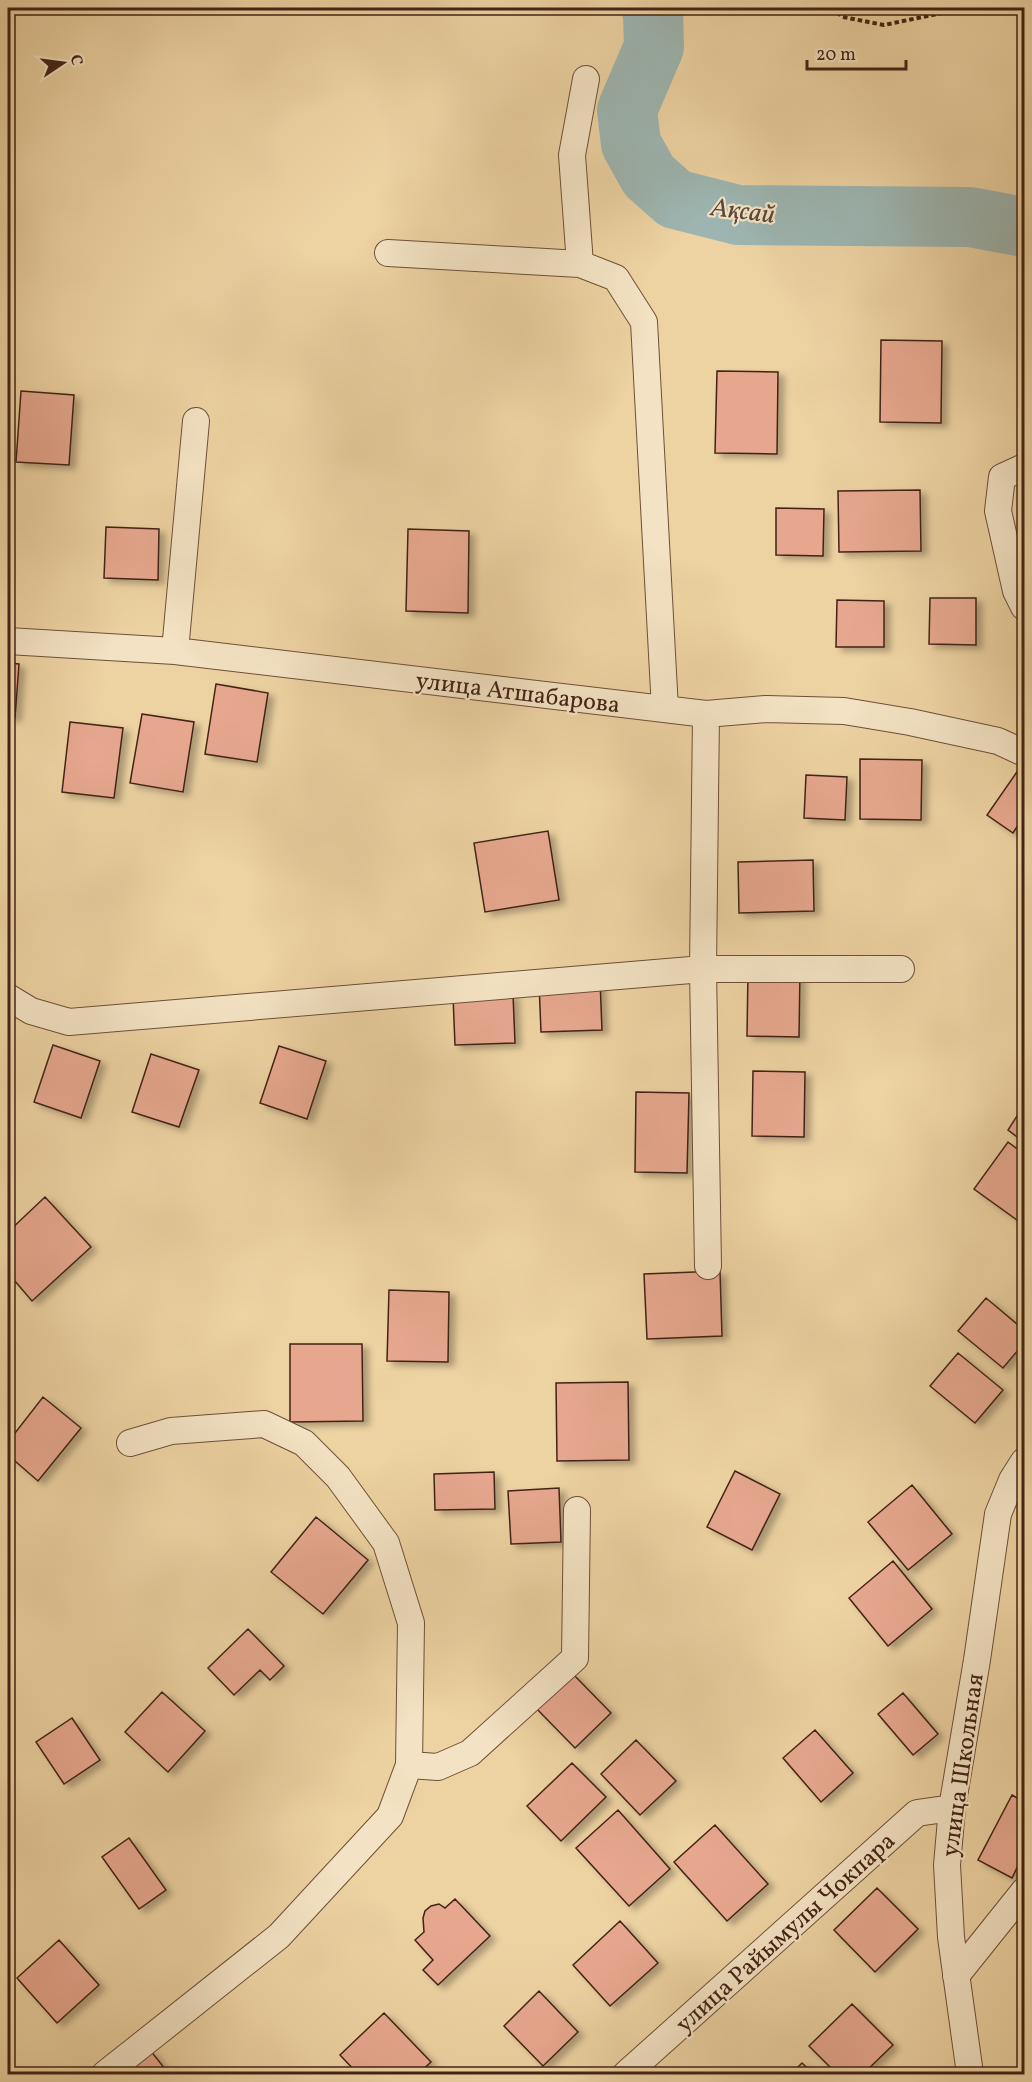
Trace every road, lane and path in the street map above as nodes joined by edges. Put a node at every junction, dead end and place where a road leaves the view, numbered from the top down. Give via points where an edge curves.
1 (831, 8) edge
2 (966, 8) edge
3 (586, 79) dead end
4 (388, 253) dead end
5 (580, 264) junction
6 (196, 421) dead end
7 (1024, 467) edge
8 (1024, 607) edge
9 (8, 641) edge
10 (175, 651) junction
11 (665, 709) junction
12 (706, 714) junction
13 (1024, 753) edge
14 (703, 969) junction
15 (901, 969) dead end
16 (8, 997) edge
17 (708, 1266) dead end
18 (130, 1443) dead end
19 (1024, 1461) edge
20 (577, 1510) dead end
21 (409, 1765) junction
22 (952, 1808) junction
23 (1024, 1891) edge
24 (956, 1976) junction
25 (105, 2074) edge
26 (626, 2074) edge
27 (970, 2074) edge

1 - 2 path via 843,17 884,26
3 - 5 street via 572,155
4 - 5 street
5 - 11 street via 616,278 644,322
6 - 10 street
7 - 8 street via 1002,477 998,512 1016,591
9 - 10 street, улица Атшабарова
10 - 11 street, улица Атшабарова
11 - 12 street, улица Атшабарова
12 - 13 street, улица Атшабарова via 766,709 844,711 998,741
12 - 14 street
14 - 15 street
14 - 16 street via 69,1022 31,1011
14 - 17 street
18 - 21 street via 171,1431 264,1424 304,1443 338,1477 386,1543 411,1623
19 - 22 street, улица Школьная via 998,1514
20 - 21 street via 575,1658 470,1753 438,1767
21 - 25 street via 390,1816 279,1936
22 - 24 street, улица Школьная via 947,1865
22 - 26 street, улица Райымулы Чокпара via 917,1814
23 - 24 street
24 - 27 street, улица Школьная

